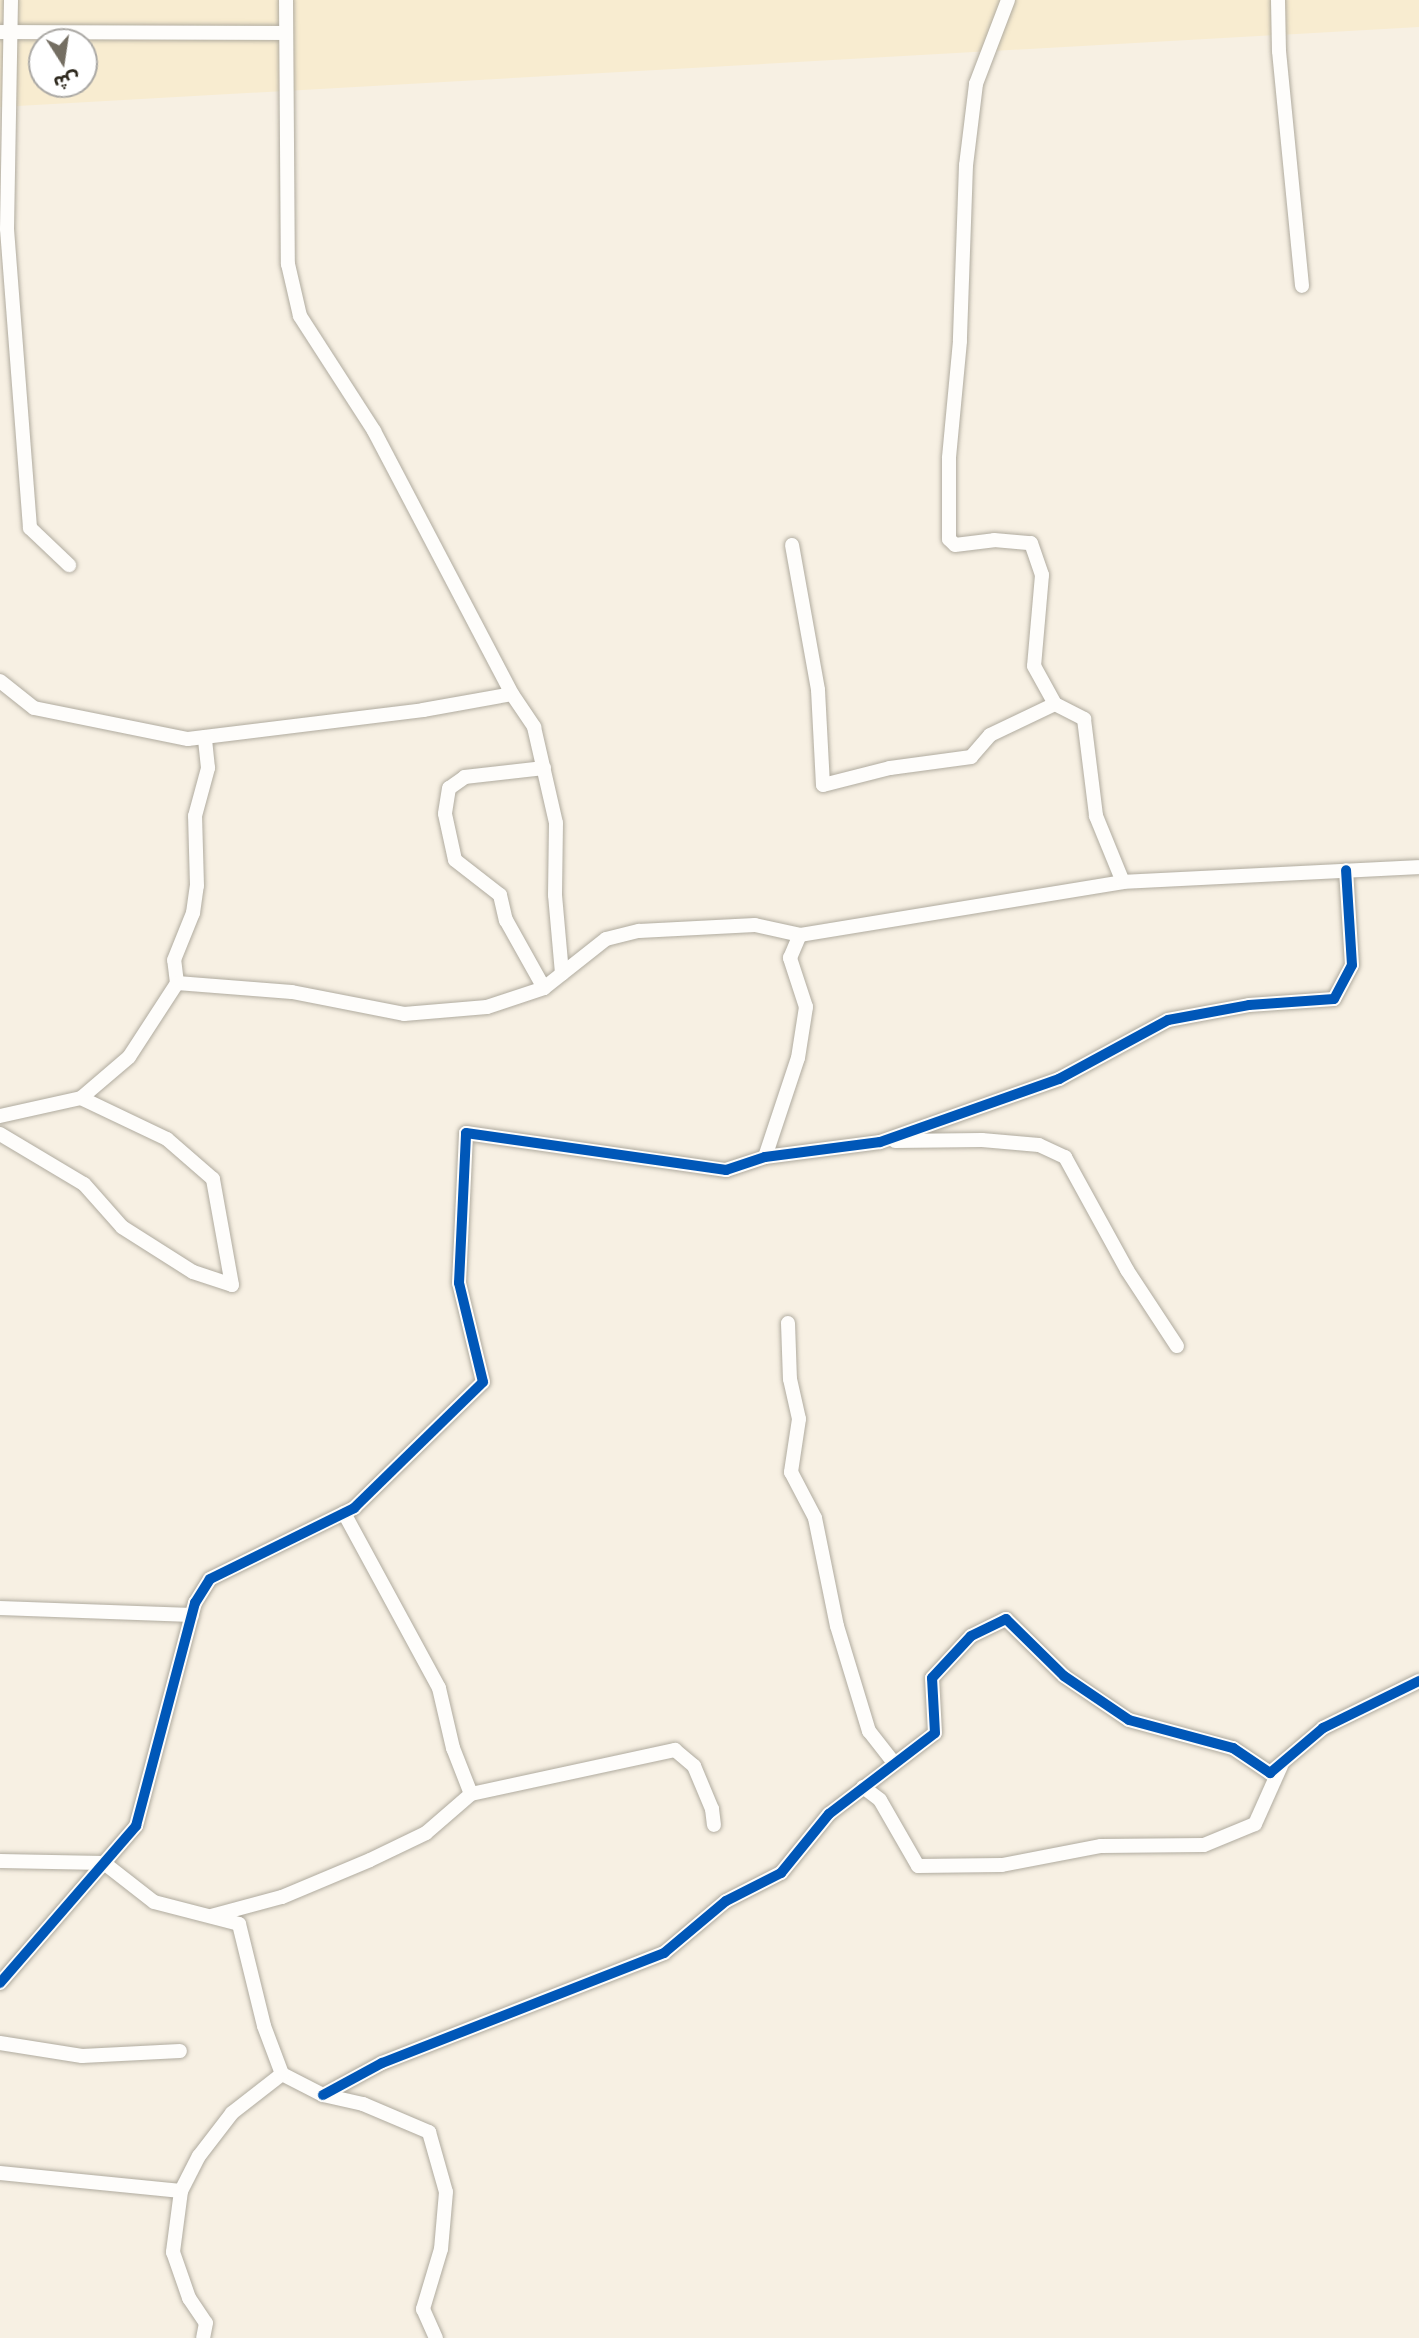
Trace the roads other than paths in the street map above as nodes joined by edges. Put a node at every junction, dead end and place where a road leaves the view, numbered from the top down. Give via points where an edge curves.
1 (11, 0) edge
2 (286, 0) edge
3 (1008, 0) edge
4 (1278, 0) edge
5 (5, 32) edge
6 (286, 33) junction
7 (1302, 286) dead end
8 (792, 545) dead end
9 (69, 565) dead end
10 (0, 681) edge
11 (512, 694) junction
12 (1055, 704) junction
13 (205, 737) junction
14 (544, 768) junction
15 (1419, 867) edge
16 (1346, 870) junction
17 (1123, 882) junction
18 (800, 935) junction
19 (562, 974) junction
20 (177, 984) junction
21 (544, 988) junction
22 (81, 1098) junction
23 (0, 1116) edge
24 (0, 1134) edge
25 (880, 1142) junction
26 (765, 1157) junction
27 (788, 1324) dead end
28 (1177, 1346) dead end
29 (344, 1513) junction
30 (0, 1608) edge
31 (192, 1615) junction
32 (1419, 1681) edge
33 (894, 1763) junction
34 (1281, 1766) junction
35 (863, 1787) junction
36 (471, 1794) junction
37 (714, 1825) dead end
38 (0, 1861) edge
39 (104, 1863) junction
40 (209, 1916) junction
41 (0, 1983) edge
42 (0, 2043) edge
43 (180, 2051) dead end
44 (282, 2074) junction
45 (323, 2095) junction
46 (0, 2173) edge
47 (181, 2191) junction
48 (203, 2338) edge
49 (436, 2338) edge

1 - 5 street
2 - 6 street
3 - 12 street via 976,85 966,165 960,341 949,458 950,539 955,545 994,540 1031,543 1042,575 1034,666
4 - 7 street
5 - 6 street
5 - 9 street via 7,229 30,528
6 - 11 street via 288,264 300,316 374,431
8 - 12 street via 818,691 823,786 890,768 971,757 990,734
10 - 13 street via 34,708 188,739
11 - 13 street via 423,710
11 - 14 street via 534,727
12 - 17 street via 1084,719 1096,816
13 - 20 street via 208,768 195,816 197,886 193,913 174,960
14 - 19 street via 556,822 555,895
14 - 21 street via 466,777 449,788 445,814 455,860 500,895 506,920
15 - 16 street
16 - 17 street
16 - 25 street via 1352,965 1334,999 1249,1005 1168,1020 1059,1079
17 - 18 street
18 - 19 street via 755,925 639,931 606,939
18 - 26 street via 790,958 806,1007 798,1058
19 - 21 street
20 - 21 street via 292,992 404,1014 487,1007
20 - 22 street via 129,1056
22 - 23 street
22 - 24 street via 167,1139 213,1178 232,1285 192,1272 122,1227 84,1184
25 - 26 street
25 - 28 street via 982,1140 1039,1145 1065,1157 1126,1270
26 - 29 street via 726,1170 466,1133 459,1283 483,1382
27 - 33 street via 790,1379 799,1419 791,1472 815,1518 837,1626 869,1731
29 - 31 street via 210,1579
29 - 36 street via 439,1688 453,1748
30 - 31 street
31 - 39 street via 136,1826
32 - 34 street via 1323,1728
33 - 34 street via 935,1732 932,1678 971,1636 1006,1619 1064,1676 1129,1720 1233,1748 1270,1773
33 - 35 street
34 - 35 street via 1255,1824 1204,1845 1101,1846 1002,1865 918,1866 880,1800
35 - 45 street via 829,1814 781,1873 726,1901 664,1953 382,2063
36 - 37 street via 675,1750 694,1766
36 - 40 street via 426,1833 370,1860 282,1897
38 - 39 street
39 - 40 street via 154,1902
39 - 41 street
40 - 44 street via 239,1924 264,2026
42 - 43 street via 82,2056
44 - 45 street
44 - 47 street via 232,2113 198,2156
45 - 49 street via 363,2104 429,2132 446,2192 441,2249 423,2309
46 - 47 street
47 - 48 street via 173,2252 189,2298 206,2323

